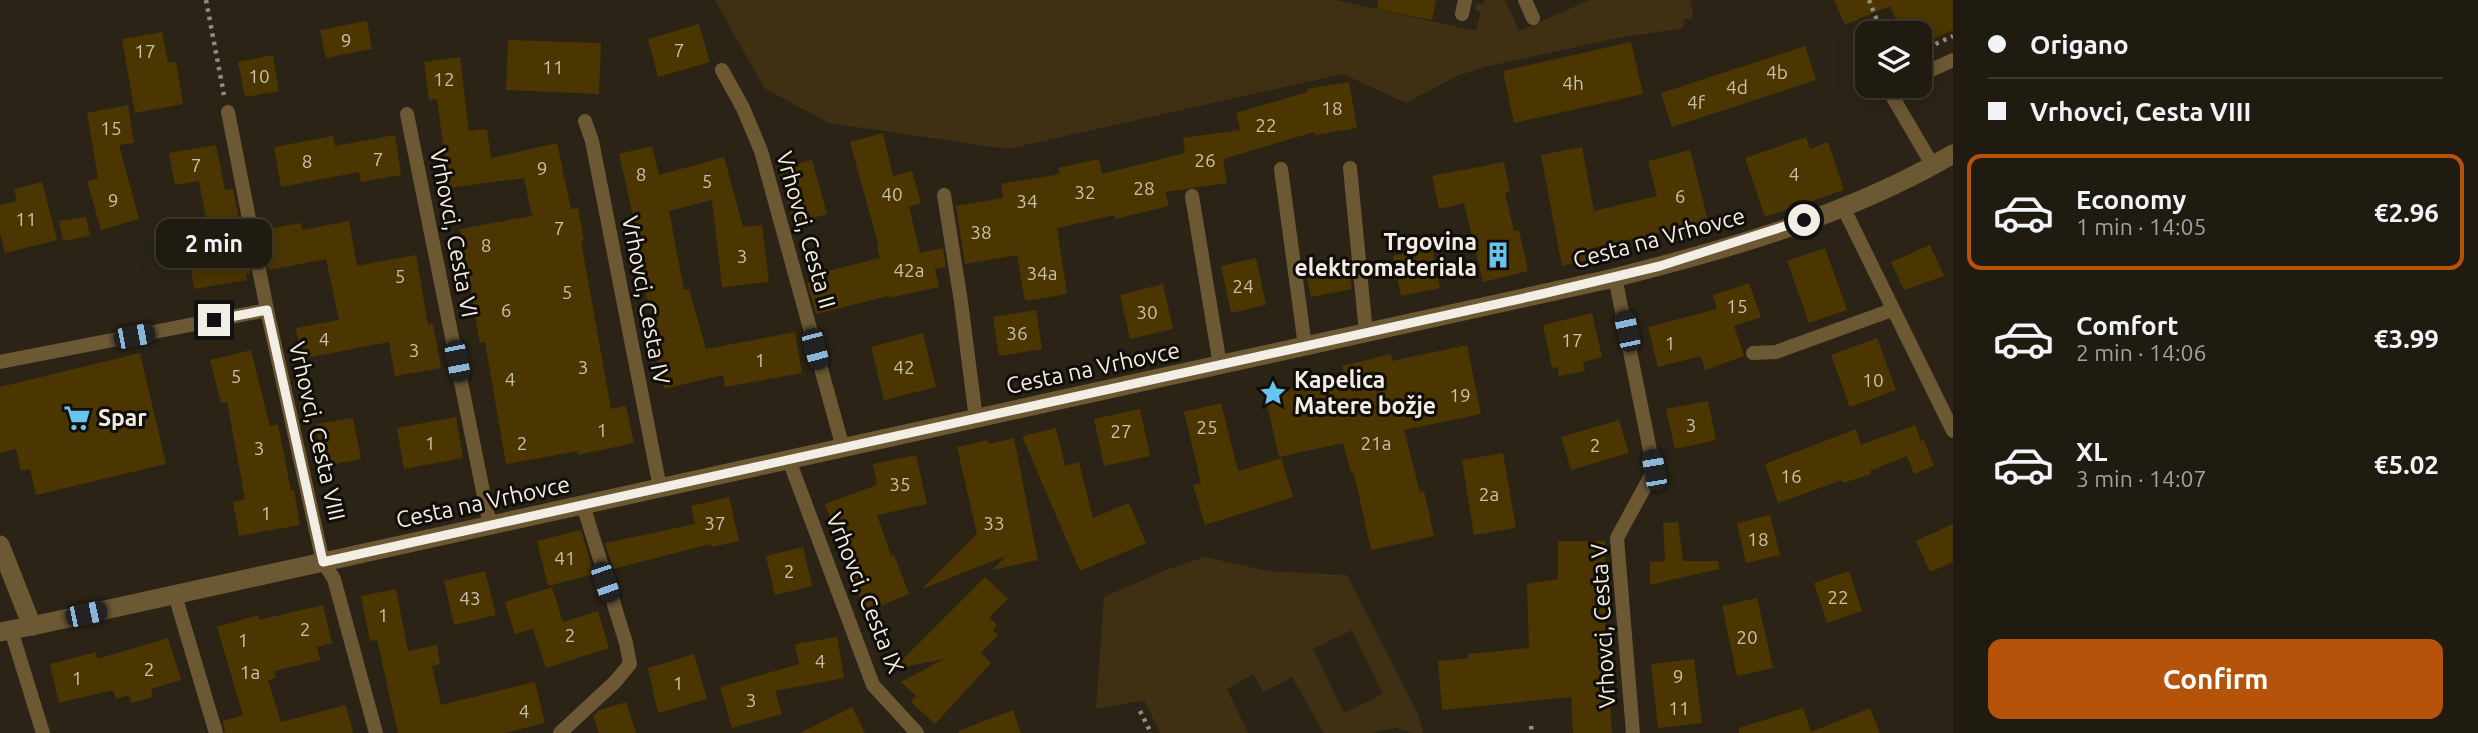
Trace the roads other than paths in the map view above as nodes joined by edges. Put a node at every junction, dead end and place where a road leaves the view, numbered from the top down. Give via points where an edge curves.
1 (1525, 0) edge
2 (1533, 18) dead end
3 (1953, 60) edge
4 (722, 70) dead end
5 (1932, 70) edge
6 (1893, 98) edge
7 (228, 113) road end
8 (407, 114) dead end
9 (585, 121) dead end
10 (1953, 154) edge
11 (1933, 166) junction
12 (1350, 167) dead end
13 (1281, 169) dead end
14 (944, 195) dead end
15 (1192, 197) dead end
16 (1843, 207) junction
17 (1615, 277) junction
18 (267, 310) junction
19 (1892, 310) junction
20 (1366, 333) junction
21 (1305, 346) junction
22 (1753, 353) dead end
23 (0, 362) edge
24 (1220, 365) junction
25 (976, 419) junction
26 (1953, 431) edge
27 (843, 448) junction
28 (789, 460) junction
29 (660, 488) junction
30 (583, 505) junction
31 (490, 526) junction
32 (0, 545) edge
33 (323, 562) junction
34 (176, 595) junction
35 (32, 626) junction
36 (6, 631) edge
37 (43, 733) edge
38 (216, 733) edge
39 (376, 733) edge
40 (560, 733) edge
41 (917, 733) edge
42 (1633, 733) edge

1 - 2 lane
3 - 5 lane
4 - 27 lane, Vrhovci, Cesta II via 761,151
6 - 11 lane
7 - 18 lane, Vrhovci, Cesta VIII
8 - 31 lane, Vrhovci, Cesta VI
9 - 29 lane, Vrhovci, Cesta IV
10 - 11 street, Cesta na Vrhovce
11 - 16 street, Cesta na Vrhovce
12 - 20 lane
13 - 21 lane
14 - 25 lane, Cesta na Vrhovce
15 - 24 lane
16 - 17 street, Cesta na Vrhovce
16 - 19 lane
17 - 20 street, Cesta na Vrhovce
17 - 42 lane, Vrhovci, Cesta V via 1654,470 1617,538
18 - 23 lane
18 - 33 lane, Vrhovci, Cesta VIII
19 - 22 lane via 1776,352
19 - 26 lane
20 - 21 street, Cesta na Vrhovce
21 - 24 street, Cesta na Vrhovce
24 - 25 street, Cesta na Vrhovce
25 - 27 street, Cesta na Vrhovce
27 - 28 street, Cesta na Vrhovce
28 - 29 street, Cesta na Vrhovce
28 - 41 lane, Vrhovci, Cesta IX via 873,685
29 - 30 street, Cesta na Vrhovce
30 - 31 street, Cesta na Vrhovce
30 - 40 lane via 630,664
31 - 33 street, Cesta na Vrhovce
32 - 35 street
33 - 34 street, Cesta na Vrhovce
33 - 39 lane, Vrhovci, Cesta VIII via 334,579
34 - 35 street, Cesta na Vrhovce
34 - 38 lane
35 - 36 street, Cesta na Vrhovce
36 - 37 lane

